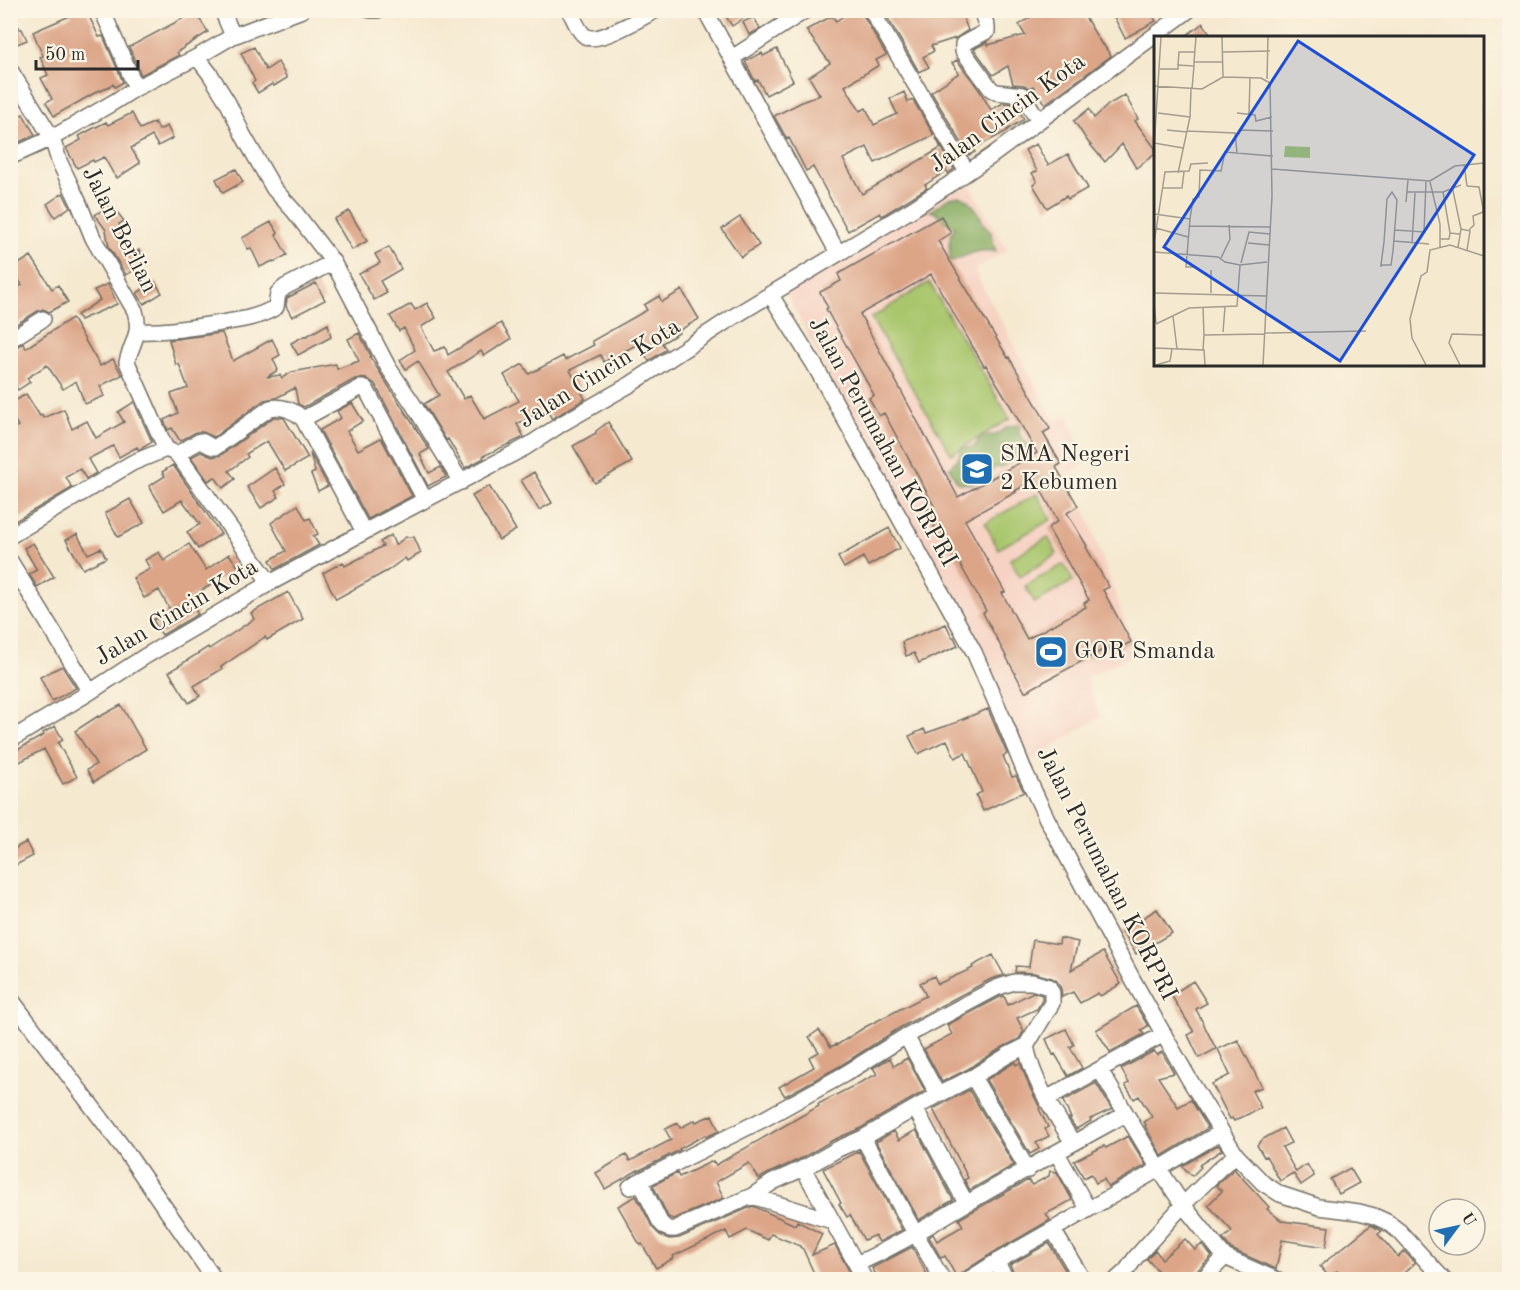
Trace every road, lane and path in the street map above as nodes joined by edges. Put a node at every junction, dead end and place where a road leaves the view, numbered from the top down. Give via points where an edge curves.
1 (102, 10) edge
2 (222, 10) edge
3 (302, 10) edge
4 (370, 10) edge
5 (378, 10) edge
6 (569, 10) edge
7 (656, 10) edge
8 (705, 10) edge
9 (806, 10) edge
10 (870, 10) edge
11 (981, 10) edge
12 (1190, 10) edge
13 (233, 36) junction
14 (1154, 36) edge
15 (1154, 36) edge
16 (197, 57) junction
17 (732, 58) junction
18 (10, 70) edge
19 (136, 88) junction
20 (1038, 120) junction
21 (52, 138) junction
22 (10, 157) edge
23 (967, 172) junction
24 (838, 253) junction
25 (333, 262) junction
26 (770, 294) junction
27 (43, 319) dead end
28 (137, 331) junction
29 (10, 340) edge
30 (303, 419) junction
31 (172, 452) junction
32 (461, 482) junction
33 (425, 500) junction
34 (364, 532) junction
35 (10, 536) edge
36 (10, 561) edge
37 (270, 583) junction
38 (90, 692) junction
39 (10, 740) edge
40 (10, 998) edge
41 (1164, 1034) junction
42 (906, 1036) junction
43 (1026, 1046) junction
44 (1100, 1070) junction
45 (973, 1077) junction
46 (938, 1095) junction
47 (1046, 1099) junction
48 (915, 1108) junction
49 (1126, 1114) junction
50 (1221, 1132) junction
51 (863, 1138) junction
52 (1073, 1143) junction
53 (1057, 1153) junction
54 (1236, 1155) junction
55 (803, 1168) junction
56 (1028, 1170) junction
57 (1159, 1170) junction
58 (752, 1196) junction
59 (966, 1203) junction
60 (1183, 1205) junction
61 (1088, 1209) junction
62 (832, 1221) junction
63 (1053, 1230) junction
64 (915, 1233) junction
65 (1226, 1257) junction
66 (996, 1262) junction
67 (856, 1264) junction
68 (1126, 1277) edge
69 (1435, 1277) edge
70 (215, 1280) edge
71 (865, 1280) edge
72 (943, 1280) edge
73 (968, 1280) edge
74 (1007, 1280) edge
75 (1083, 1280) edge
76 (1202, 1280) edge
77 (1277, 1280) edge

1 - 19 street
2 - 13 street
3 - 13 street
4 - 5 street
6 - 7 street via 581,32 595,39
8 - 17 street
9 - 17 street
10 - 23 street
11 - 20 street via 987,30 963,44 963,51 991,90 1023,95
12 - 14 street, Jalan Cincin Kota
13 - 16 street
15 - 20 street, Jalan Cincin Kota
16 - 19 street
16 - 25 street via 228,103 274,189
17 - 24 street
18 - 21 street, Jalan Berlian
19 - 21 street
20 - 23 street, Jalan Cincin Kota
21 - 22 street
21 - 28 street, Jalan Berlian via 99,250 135,311
23 - 24 street, Jalan Cincin Kota
24 - 26 street, Jalan Cincin Kota
25 - 28 street via 285,287 278,293 276,308 266,314 161,332
25 - 32 street via 388,367
26 - 32 street, Jalan Cincin Kota via 631,384
26 - 41 street, Jalan Perumahan KORPRI via 814,364 974,652 1047,819
27 - 29 street
28 - 31 street, Jalan Berlian via 127,362
30 - 31 street via 291,410 270,408 216,447 200,441
30 - 33 street via 360,388 366,389
30 - 34 street
31 - 35 street via 132,463
31 - 37 street, Jalan Berlian
32 - 33 street, Jalan Cincin Kota
33 - 34 street, Jalan Cincin Kota
34 - 37 street, Jalan Cincin Kota
36 - 38 street
37 - 38 street, Jalan Cincin Kota
38 - 39 street, Jalan Cincin Kota
40 - 70 street via 124,1149
41 - 44 street
41 - 50 street, Jalan Perumahan KORPRI
42 - 43 street via 996,988 1032,982 1049,987 1052,1003
42 - 46 street
42 - 58 street via 764,1119 635,1184 660,1222 670,1230
43 - 45 street
43 - 47 street
44 - 47 street
44 - 49 street
45 - 46 street
45 - 56 street
46 - 48 street
47 - 52 street
48 - 51 street
48 - 59 street
49 - 52 street
49 - 57 street
50 - 54 street, Jalan Perumahan KORPRI
50 - 57 street
51 - 55 street
51 - 64 street
52 - 53 street
53 - 56 street
53 - 61 street
54 - 60 street
54 - 69 street, Jalan Perumahan KORPRI via 1263,1183 1280,1194 1387,1222 1400,1232
55 - 58 street
55 - 62 street
56 - 59 street
57 - 60 street
57 - 61 street
58 - 62 street
59 - 64 street
60 - 65 street
60 - 68 street via 1136,1257
61 - 63 street
62 - 67 street
63 - 66 street
63 - 75 street
64 - 67 street
64 - 72 street
65 - 76 street
65 - 77 street
66 - 73 street
66 - 74 street
67 - 71 street

